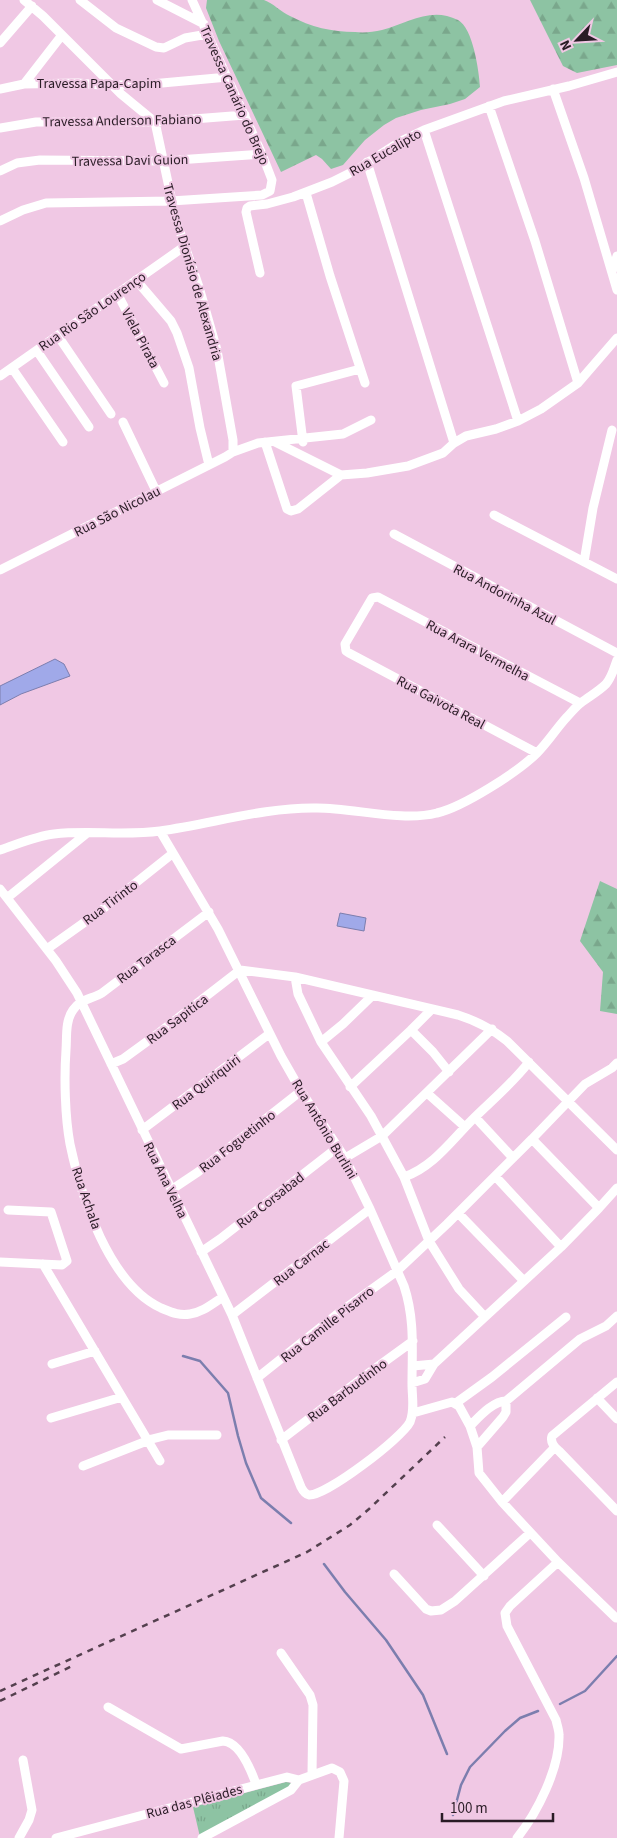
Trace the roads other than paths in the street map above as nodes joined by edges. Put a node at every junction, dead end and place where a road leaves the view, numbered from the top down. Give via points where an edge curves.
1 (24, 0) edge
2 (80, 0) edge
3 (157, 0) edge
4 (192, 0) edge
5 (32, 6) junction
6 (204, 24) junction
7 (208, 34) junction
8 (62, 35) junction
9 (0, 43) edge
10 (617, 72) edge
11 (228, 77) junction
12 (24, 84) junction
13 (112, 85) junction
14 (0, 89) edge
15 (553, 89) junction
16 (489, 106) junction
17 (245, 115) junction
18 (155, 122) junction
19 (0, 128) edge
20 (424, 130) junction
21 (262, 154) junction
22 (164, 161) junction
23 (367, 162) junction
24 (0, 171) edge
25 (268, 192) junction
26 (306, 193) junction
27 (171, 201) junction
28 (277, 202) junction
29 (0, 222) edge
30 (185, 246) junction
31 (617, 256) edge
32 (612, 272) junction
33 (260, 273) dead end
34 (136, 280) junction
35 (617, 290) edge
36 (117, 293) junction
37 (58, 336) junction
38 (617, 338) edge
39 (37, 351) junction
40 (12, 368) junction
41 (360, 369) junction
42 (0, 376) edge
43 (164, 383) dead end
44 (365, 383) dead end
45 (578, 383) junction
46 (111, 414) dead end
47 (371, 420) dead end
48 (518, 421) junction
49 (123, 422) dead end
50 (89, 427) dead end
51 (612, 430) dead end
52 (303, 440) junction
53 (63, 442) dead end
54 (265, 442) junction
55 (275, 442) junction
56 (454, 443) junction
57 (233, 452) junction
58 (209, 465) junction
59 (341, 475) junction
60 (156, 491) junction
61 (494, 516) dead end
62 (394, 534) dead end
63 (584, 562) junction
64 (0, 570) edge
65 (617, 579) edge
66 (376, 597) joint
67 (617, 653) edge
68 (617, 660) edge
69 (580, 704) junction
70 (537, 753) junction
71 (160, 831) junction
72 (86, 834) junction
73 (0, 850) edge
74 (172, 854) junction
75 (0, 888) edge
76 (7, 898) junction
77 (209, 912) junction
78 (47, 949) junction
79 (240, 970) junction
80 (295, 977) junction
81 (374, 996) junction
82 (81, 1001) junction
83 (432, 1010) junction
84 (492, 1029) junction
85 (411, 1030) junction
86 (269, 1034) junction
87 (321, 1042) junction
88 (529, 1062) junction
89 (111, 1064) junction
90 (615, 1068) edge
91 (448, 1072) junction
92 (350, 1087) junction
93 (302, 1091) junction
94 (427, 1093) junction
95 (569, 1102) junction
96 (475, 1117) junction
97 (465, 1127) junction
98 (142, 1130) junction
99 (382, 1136) junction
100 (532, 1139) junction
101 (338, 1147) junction
102 (617, 1150) edge
103 (345, 1158) junction
104 (513, 1158) junction
105 (495, 1176) junction
106 (404, 1177) junction
107 (617, 1188) edge
108 (171, 1190) junction
109 (599, 1208) junction
110 (370, 1209) junction
111 (8, 1210) dead end
112 (458, 1213) junction
113 (428, 1241) junction
114 (561, 1247) junction
115 (201, 1252) junction
116 (0, 1262) edge
117 (44, 1264) junction
118 (397, 1271) junction
119 (523, 1280) junction
120 (223, 1297) junction
121 (232, 1315) junction
122 (617, 1316) edge
123 (485, 1317) junction
124 (566, 1317) dead end
125 (413, 1341) junction
126 (95, 1351) junction
127 (52, 1364) dead end
128 (434, 1364) junction
129 (413, 1366) junction
130 (257, 1378) junction
131 (617, 1382) edge
132 (412, 1383) junction
133 (122, 1397) junction
134 (597, 1398) junction
135 (506, 1401) junction
136 (456, 1403) junction
137 (413, 1413) junction
138 (51, 1418) dead end
139 (617, 1420) edge
140 (470, 1426) junction
141 (217, 1435) dead end
142 (148, 1440) junction
143 (281, 1440) junction
144 (477, 1447) junction
145 (555, 1447) junction
146 (160, 1461) dead end
147 (83, 1466) dead end
148 (502, 1502) junction
149 (617, 1511) edge
150 (436, 1525) dead end
151 (530, 1533) junction
152 (558, 1562) junction
153 (394, 1574) dead end
154 (484, 1576) junction
155 (616, 1618) dead end
156 (282, 1653) dead end
157 (108, 1707) dead end
158 (23, 1760) dead end
159 (312, 1774) junction
160 (299, 1780) junction
161 (256, 1784) junction
162 (19, 1838) edge
163 (56, 1838) edge
164 (202, 1838) edge
165 (339, 1838) edge
166 (518, 1838) edge

1 - 5 street
2 - 7 street via 116,28 156,47 164,48 185,38
3 - 6 street
4 - 6 street, Travessa Canário do Brejo
5 - 8 street
5 - 9 street
6 - 7 street, Travessa Canário do Brejo
7 - 11 street, Travessa Canário do Brejo
8 - 12 street
8 - 13 street
10 - 15 street, Rua Eucalipto
11 - 13 street, Travessa Papa-Capim
11 - 17 street, Travessa Canário do Brejo
12 - 13 street, Travessa Papa-Capim
12 - 14 street, Travessa Papa-Capim
13 - 18 street
15 - 16 street, Rua Eucalipto
15 - 32 street
16 - 20 street, Rua Eucalipto
16 - 45 street
17 - 18 street, Travessa Anderson Fabiano
17 - 21 street, Travessa Canário do Brejo
18 - 19 street, Travessa Anderson Fabiano via 36,122
18 - 22 street, Travessa Dionísio de Alexandria
20 - 23 street, Rua Eucalipto
20 - 48 street
21 - 22 street, Travessa Davi Guion
21 - 25 street, Travessa Canário do Brejo via 272,180
22 - 24 street, Travessa Davi Guion via 40,160 17,163
22 - 27 street, Travessa Dionísio de Alexandria
23 - 26 street, Rua Eucalipto
23 - 56 street
25 - 27 street
25 - 28 street
26 - 28 street, Rua Eucalipto
26 - 41 street
27 - 29 street via 46,204 22,210
27 - 30 street, Travessa Dionísio de Alexandria
28 - 33 street, Rua Eucalipto via 250,206 246,212
30 - 34 street, Rua Rio São Lourenço
30 - 57 street, Travessa Dionísio de Alexandria via 217,350
31 - 32 street
32 - 35 street
34 - 36 street, Rua Rio São Lourenço
34 - 58 street via 171,321 180,340
36 - 37 street, Rua Rio São Lourenço
36 - 43 street, Viela Pirata
37 - 39 street, Rua Rio São Lourenço
37 - 46 street
38 - 45 street
39 - 40 street, Rua Rio São Lourenço
39 - 50 street
40 - 42 street, Rua Rio São Lourenço
40 - 53 street
41 - 44 street
41 - 52 street via 296,386
45 - 48 street
47 - 52 street, Rua São Nicolau via 343,434
48 - 56 street via 466,436
49 - 60 street
51 - 63 street
52 - 55 street, Rua São Nicolau
54 - 55 street, Rua São Nicolau
54 - 57 street, Rua São Nicolau
54 - 59 street via 287,509 291,511
55 - 59 street
56 - 59 street via 443,453 408,466
57 - 58 street, Rua São Nicolau
58 - 60 street, Rua São Nicolau
60 - 64 street, Rua São Nicolau
61 - 63 street
62 - 67 street, Rua Andorinha Azul
63 - 65 street
66 - 69 street, Rua Arara Vermelha
66 - 70 street, Rua Gaivota Real via 372,598 345,644 346,651
68 - 69 street via 606,684
69 - 70 street
70 - 71 street via 506,777 438,813 420,816 300,808
71 - 72 street
71 - 74 street, Rua Antônio Burlini
72 - 73 street via 44,835
72 - 76 street
74 - 77 street, Rua Antônio Burlini
74 - 78 street, Rua Tirinto
75 - 76 street, Rua Ana Velha
76 - 78 street, Rua Ana Velha
77 - 79 street, Rua Antônio Burlini
77 - 82 street, Rua Tarasca via 102,993
78 - 82 street, Rua Ana Velha
79 - 80 street
79 - 86 street, Rua Antônio Burlini
79 - 89 street, Rua Sapitica via 150,1040
80 - 81 street
80 - 87 street via 298,994
81 - 83 street
81 - 87 street
82 - 89 street, Rua Ana Velha
82 - 120 street, Rua Achala via 68,1020 64,1075 70,1143 89,1210 107,1251 131,1287 151,1303 175,1314 206,1309
83 - 84 street via 475,1020
83 - 85 street
84 - 88 street
84 - 91 street
85 - 91 street
85 - 92 street
86 - 93 street, Rua Antônio Burlini
86 - 98 street, Rua Quiriquiri
87 - 92 street
88 - 95 street
88 - 96 street via 514,1081
89 - 98 street, Rua Ana Velha
90 - 95 street, Rua Camille Pisarro via 585,1084
91 - 94 street
92 - 99 street
93 - 101 street, Rua Antônio Burlini
93 - 108 street, Rua Foguetinho
94 - 97 street
94 - 99 street
95 - 100 street, Rua Camille Pisarro
95 - 102 street
96 - 97 street
96 - 104 street
97 - 106 street via 445,1150 414,1174
98 - 108 street, Rua Ana Velha
99 - 103 street
99 - 106 street
100 - 104 street, Rua Camille Pisarro
100 - 109 street
101 - 103 street, Rua Antônio Burlini
101 - 115 street, Rua Corsabad
103 - 110 street, Rua Antônio Burlini
104 - 105 street, Rua Camille Pisarro
105 - 112 street, Rua Camille Pisarro
105 - 114 street
106 - 113 street
107 - 109 street
108 - 115 street, Rua Ana Velha
109 - 114 street
110 - 118 street, Rua Antônio Burlini
110 - 121 street, Rua Carnac
111 - 117 street via 48,1211 53,1215 66,1261 62,1265
112 - 113 street, Rua Camille Pisarro
112 - 119 street
113 - 118 street, Rua Camille Pisarro
113 - 123 street via 460,1290
114 - 119 street
115 - 120 street, Rua Ana Velha
116 - 117 street
117 - 126 street
118 - 125 street, Rua Antônio Burlini via 410,1303
118 - 130 street, Rua Camille Pisarro
119 - 123 street
120 - 121 street, Rua Ana Velha
121 - 130 street, Rua Ana Velha
122 - 135 street via 580,1340
123 - 128 street
124 - 136 street
125 - 129 street, Rua Antônio Burlini
125 - 143 street, Rua Barbudinho
126 - 127 street
126 - 133 street
128 - 129 street
128 - 132 street via 425,1379
129 - 132 street, Rua Antônio Burlini
130 - 143 street, Rua Ana Velha
131 - 134 street
132 - 137 street, Rua Antônio Burlini
133 - 138 street
133 - 142 street
134 - 139 street
134 - 145 street via 552,1436 551,1442
135 - 140 street via 494,1405
135 - 144 street via 503,1417
136 - 137 street
136 - 140 street
137 - 143 street, Rua Ana Velha via 406,1428 391,1443 341,1480 316,1493 304,1493
140 - 144 street
141 - 142 street via 168,1435
142 - 146 street
142 - 147 street
144 - 148 street via 479,1473
145 - 148 street
145 - 149 street
148 - 151 street
150 - 154 street
151 - 152 street
151 - 154 street
152 - 155 street
152 - 166 street via 505,1613 507,1626 560,1733 551,1777 529,1824
153 - 154 street via 419,1603 431,1611 450,1605
156 - 159 street via 310,1695 313,1705
157 - 161 street via 181,1749 228,1741 244,1759
158 - 162 street via 32,1810
159 - 160 street, Rua das Plêiades
159 - 165 street, Rua das Plêiades via 332,1768 340,1772 344,1781
160 - 161 street, Rua das Plêiades via 287,1777
160 - 164 street via 291,1790
161 - 163 street, Rua das Plêiades

